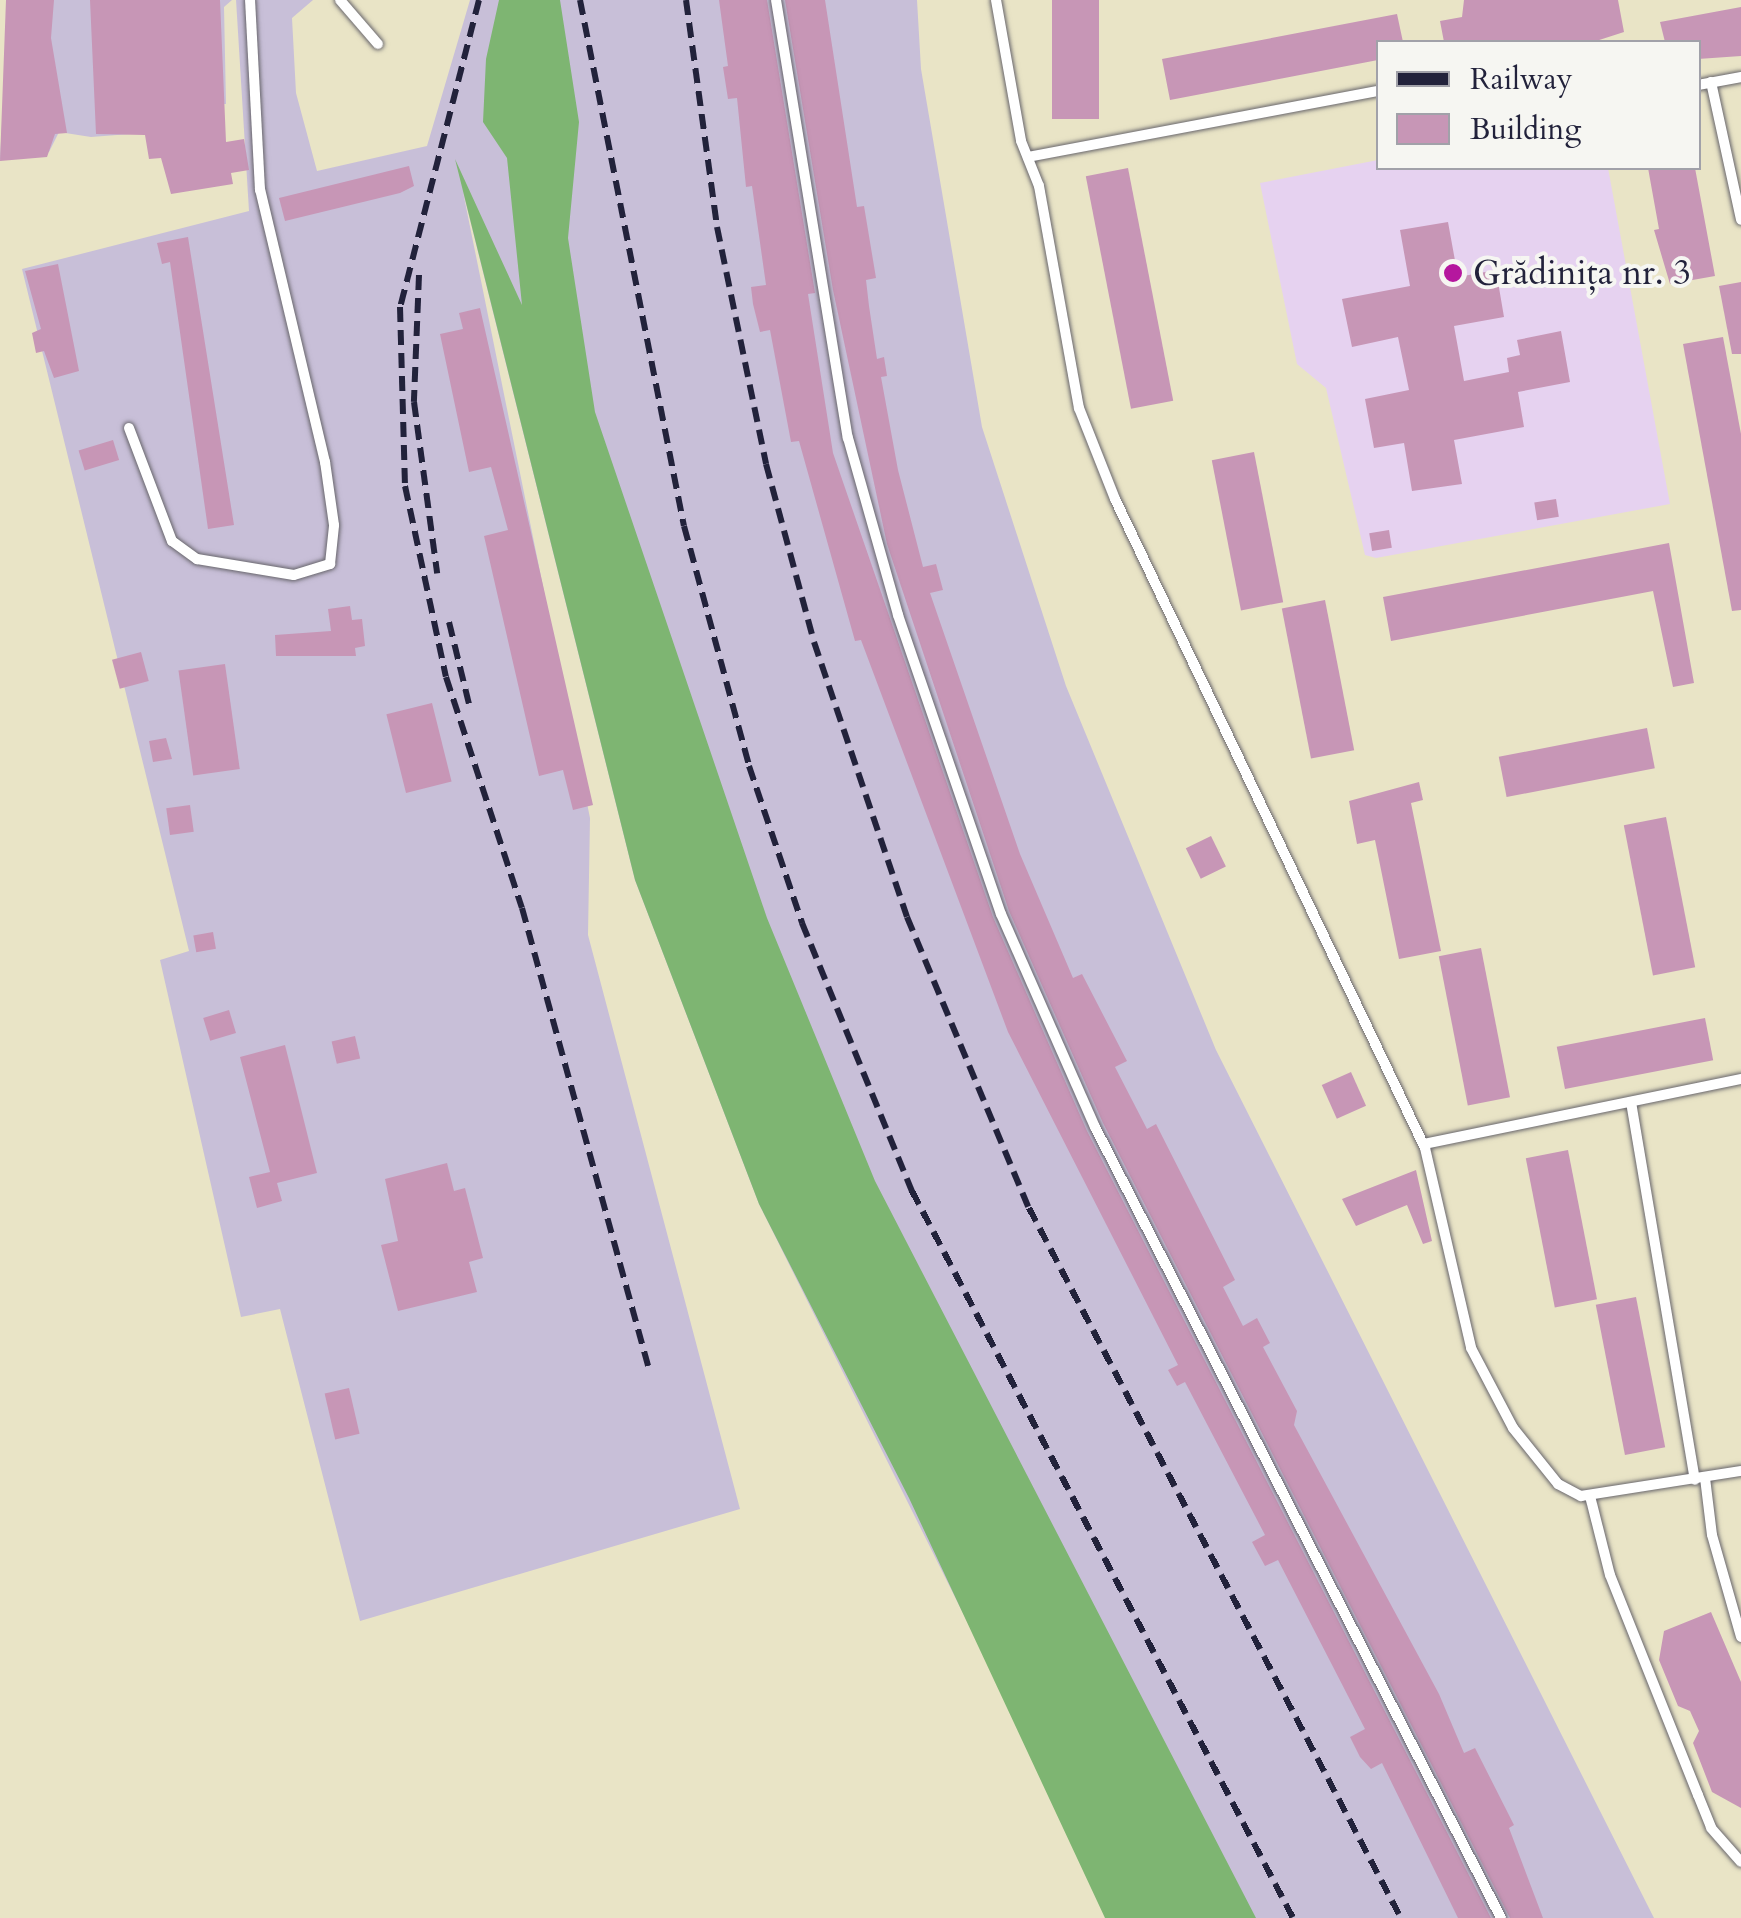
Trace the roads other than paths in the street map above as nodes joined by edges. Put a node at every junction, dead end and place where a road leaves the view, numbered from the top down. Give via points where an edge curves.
1 (250, 0) edge
2 (340, 0) edge
3 (776, 0) edge
4 (996, 0) edge
5 (378, 44) dead end
6 (1741, 77) edge
7 (1712, 82) junction
8 (1701, 84) edge
9 (1376, 90) edge
10 (1028, 156) junction
11 (1735, 160) edge
12 (1741, 220) edge
13 (129, 428) dead end
14 (1741, 1079) edge
15 (1631, 1102) junction
16 (1424, 1144) junction
17 (1741, 1471) edge
18 (1700, 1479) junction
19 (1590, 1496) junction
20 (1741, 1637) edge
21 (1741, 1862) edge
22 (1501, 1918) edge

1 - 13 lane via 260,190 324,462 334,525 330,564 294,575 196,559 172,540
2 - 5 lane
3 - 22 lane via 848,438 898,616 1001,914 1095,1127
4 - 10 lane
6 - 7 lane
7 - 8 lane
7 - 11 lane
9 - 10 lane
10 - 16 lane via 1078,408 1097,457
11 - 12 lane
14 - 15 lane
15 - 16 lane
15 - 18 lane
16 - 19 lane via 1471,1348 1558,1484
17 - 18 lane
18 - 19 lane
18 - 20 lane
19 - 21 lane via 1610,1575 1711,1828

